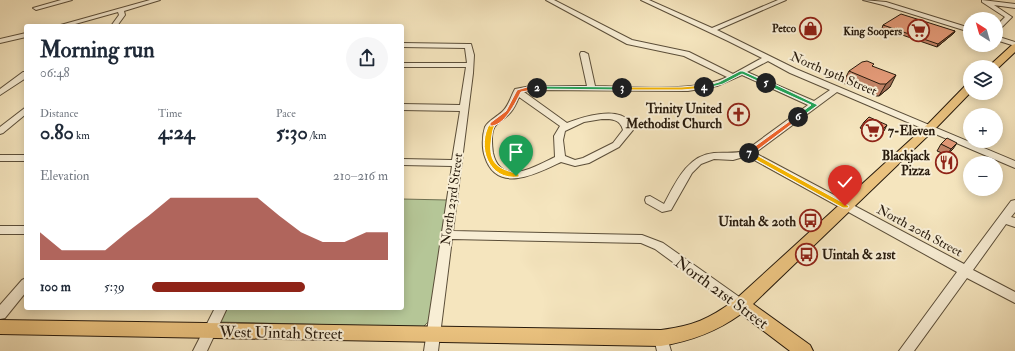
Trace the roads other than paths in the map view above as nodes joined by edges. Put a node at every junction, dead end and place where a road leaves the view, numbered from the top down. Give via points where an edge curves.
1 (69, 0) edge
2 (157, 0) edge
3 (549, 0) edge
4 (644, 0) edge
5 (783, 0) edge
6 (866, 0) edge
7 (894, 0) edge
8 (889, 1) edge
9 (984, 1) edge
10 (1015, 6) edge
11 (36, 8) dead end
12 (145, 8) dead end
13 (121, 12) junction
14 (1002, 12) edge
15 (1003, 13) edge
16 (963, 22) edge
17 (69, 24) edge
18 (115, 24) edge
19 (1003, 24) edge
20 (963, 27) edge
21 (712, 30) junction
22 (24, 36) edge
23 (1003, 41) edge
24 (0, 42) edge
25 (404, 45) edge
26 (1015, 46) edge
27 (584, 54) dead end
28 (768, 58) junction
29 (1000, 60) edge
30 (404, 65) edge
31 (470, 65) junction
32 (742, 72) junction
33 (24, 75) edge
34 (733, 77) junction
35 (591, 88) junction
36 (836, 89) junction
37 (518, 91) junction
38 (0, 93) edge
39 (963, 94) edge
40 (815, 105) junction
41 (537, 106) junction
42 (404, 107) edge
43 (518, 107) junction
44 (464, 108) junction
45 (24, 112) edge
46 (566, 126) junction
47 (929, 128) junction
48 (0, 131) edge
49 (748, 153) junction
50 (0, 158) edge
51 (24, 158) edge
52 (560, 158) junction
53 (404, 162) edge
54 (456, 163) junction
55 (1015, 164) edge
56 (650, 200) dead end
57 (1015, 204) edge
58 (845, 206) junction
59 (1010, 221) edge
60 (0, 230) edge
61 (24, 230) edge
62 (446, 236) junction
63 (966, 271) junction
64 (24, 286) edge
65 (1015, 298) edge
66 (741, 305) junction
67 (220, 310) edge
68 (0, 314) edge
69 (0, 327) edge
70 (210, 330) junction
71 (432, 343) edge
72 (663, 344) edge
73 (200, 351) edge
74 (804, 351) edge
75 (906, 351) edge

1 - 11 street
2 - 13 street
3 - 34 street via 630,42 686,54
4 - 21 street, North 19th Street
5 - 21 street
6 - 8 street
7 - 8 street
8 - 16 street
8 - 20 street
9 - 10 street
9 - 14 street
12 - 13 street
13 - 17 street
13 - 18 street
15 - 19 street via 1008,15 1009,19
21 - 28 street, North 19th Street
22 - 24 street
23 - 26 street
25 - 31 street, North 23rd Street via 469,47
26 - 29 main road
27 - 35 street
28 - 32 street
28 - 36 street, North 19th Street
30 - 31 street
31 - 44 street, North 23rd Street
32 - 34 street
32 - 40 street
33 - 38 street
34 - 35 street via 697,88
35 - 37 street via 531,88
36 - 40 street
36 - 47 street, North 19th Street
37 - 41 street
37 - 43 street
39 - 47 main road, West Uintah Street
40 - 49 street
41 - 43 street
41 - 46 street
42 - 44 street
43 - 52 street via 494,122 489,129 488,154 492,164 503,172 516,176
44 - 54 street, North 23rd Street
45 - 48 street
46 - 52 street via 558,136
46 - 52 street via 592,118 610,116 625,121 628,130 616,145 586,161 575,163
47 - 55 street, North 19th Street
47 - 58 main road, West Uintah Street
49 - 56 street via 733,157 713,156 698,162 688,171 665,208
49 - 58 street, North 20th Street
50 - 51 street
53 - 54 street
54 - 62 street, North 23rd Street
57 - 59 street
58 - 63 street, North 20th Street
58 - 66 main road, West Uintah Street
59 - 63 street
60 - 61 street
62 - 66 street, North 21st Street via 647,240
62 - 71 street, North 23rd Street
63 - 65 street, North 20th Street
63 - 75 street
64 - 68 street
66 - 72 main road, West Uintah Street via 713,324
66 - 74 main road, North 21st Street
67 - 70 street
69 - 70 main road, West Uintah Street
70 - 71 main road, West Uintah Street
70 - 73 street
71 - 72 main road, West Uintah Street

